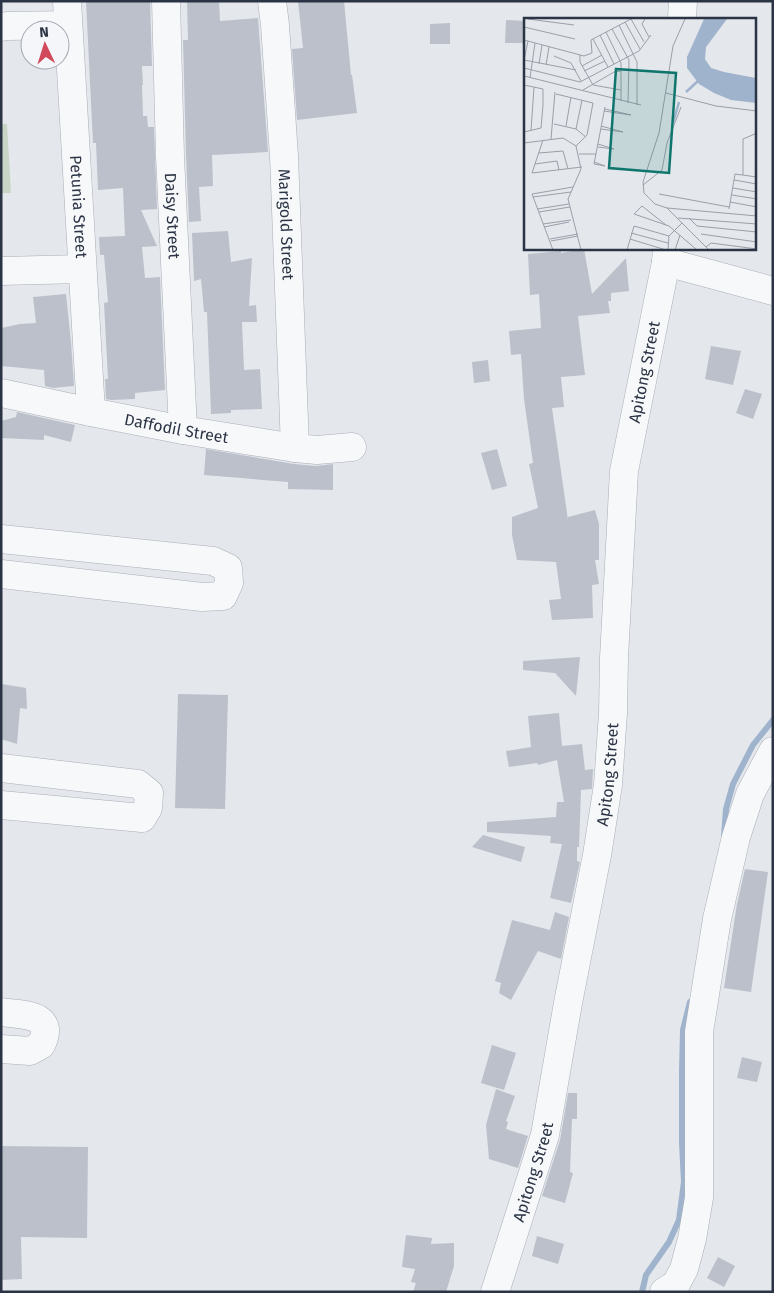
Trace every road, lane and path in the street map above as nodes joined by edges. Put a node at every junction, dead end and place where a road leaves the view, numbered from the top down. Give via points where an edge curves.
1 (166, 1) edge
2 (272, 1) edge
3 (683, 1) edge
4 (68, 13) edge
5 (682, 18) edge
6 (1, 27) edge
7 (667, 256) edge
8 (82, 269) junction
9 (1, 271) edge
10 (773, 291) edge
11 (1, 392) edge
12 (90, 412) junction
13 (183, 430) junction
14 (352, 447) dead end
15 (295, 448) junction
16 (1, 539) edge
17 (1, 574) edge
18 (773, 751) edge
19 (1, 768) edge
20 (1, 805) edge
21 (1, 1012) edge
22 (1, 1049) edge
23 (495, 1292) edge
24 (664, 1292) edge

1 - 13 street, Daisy Street
2 - 15 street, Marigold Street via 284,156
3 - 5 street
4 - 6 street
4 - 8 street, Petunia Street
7 - 10 street
7 - 23 street, Apitong Street via 624,471 608,785 597,855 545,1135
8 - 9 street
8 - 12 street, Petunia Street
11 - 12 street, Daffodil Street
12 - 13 street, Daffodil Street
13 - 15 street, Daffodil Street
14 - 15 street, Daffodil Street
16 - 17 street via 213,562 228,568 229,583 222,596 202,597
18 - 24 street via 750,794 736,837 717,920 700,1032 699,1198 684,1269 676,1284
19 - 20 street via 138,784 148,793 148,808 142,818
21 - 22 street via 39,1019 43,1023 44,1034 41,1045 30,1051

